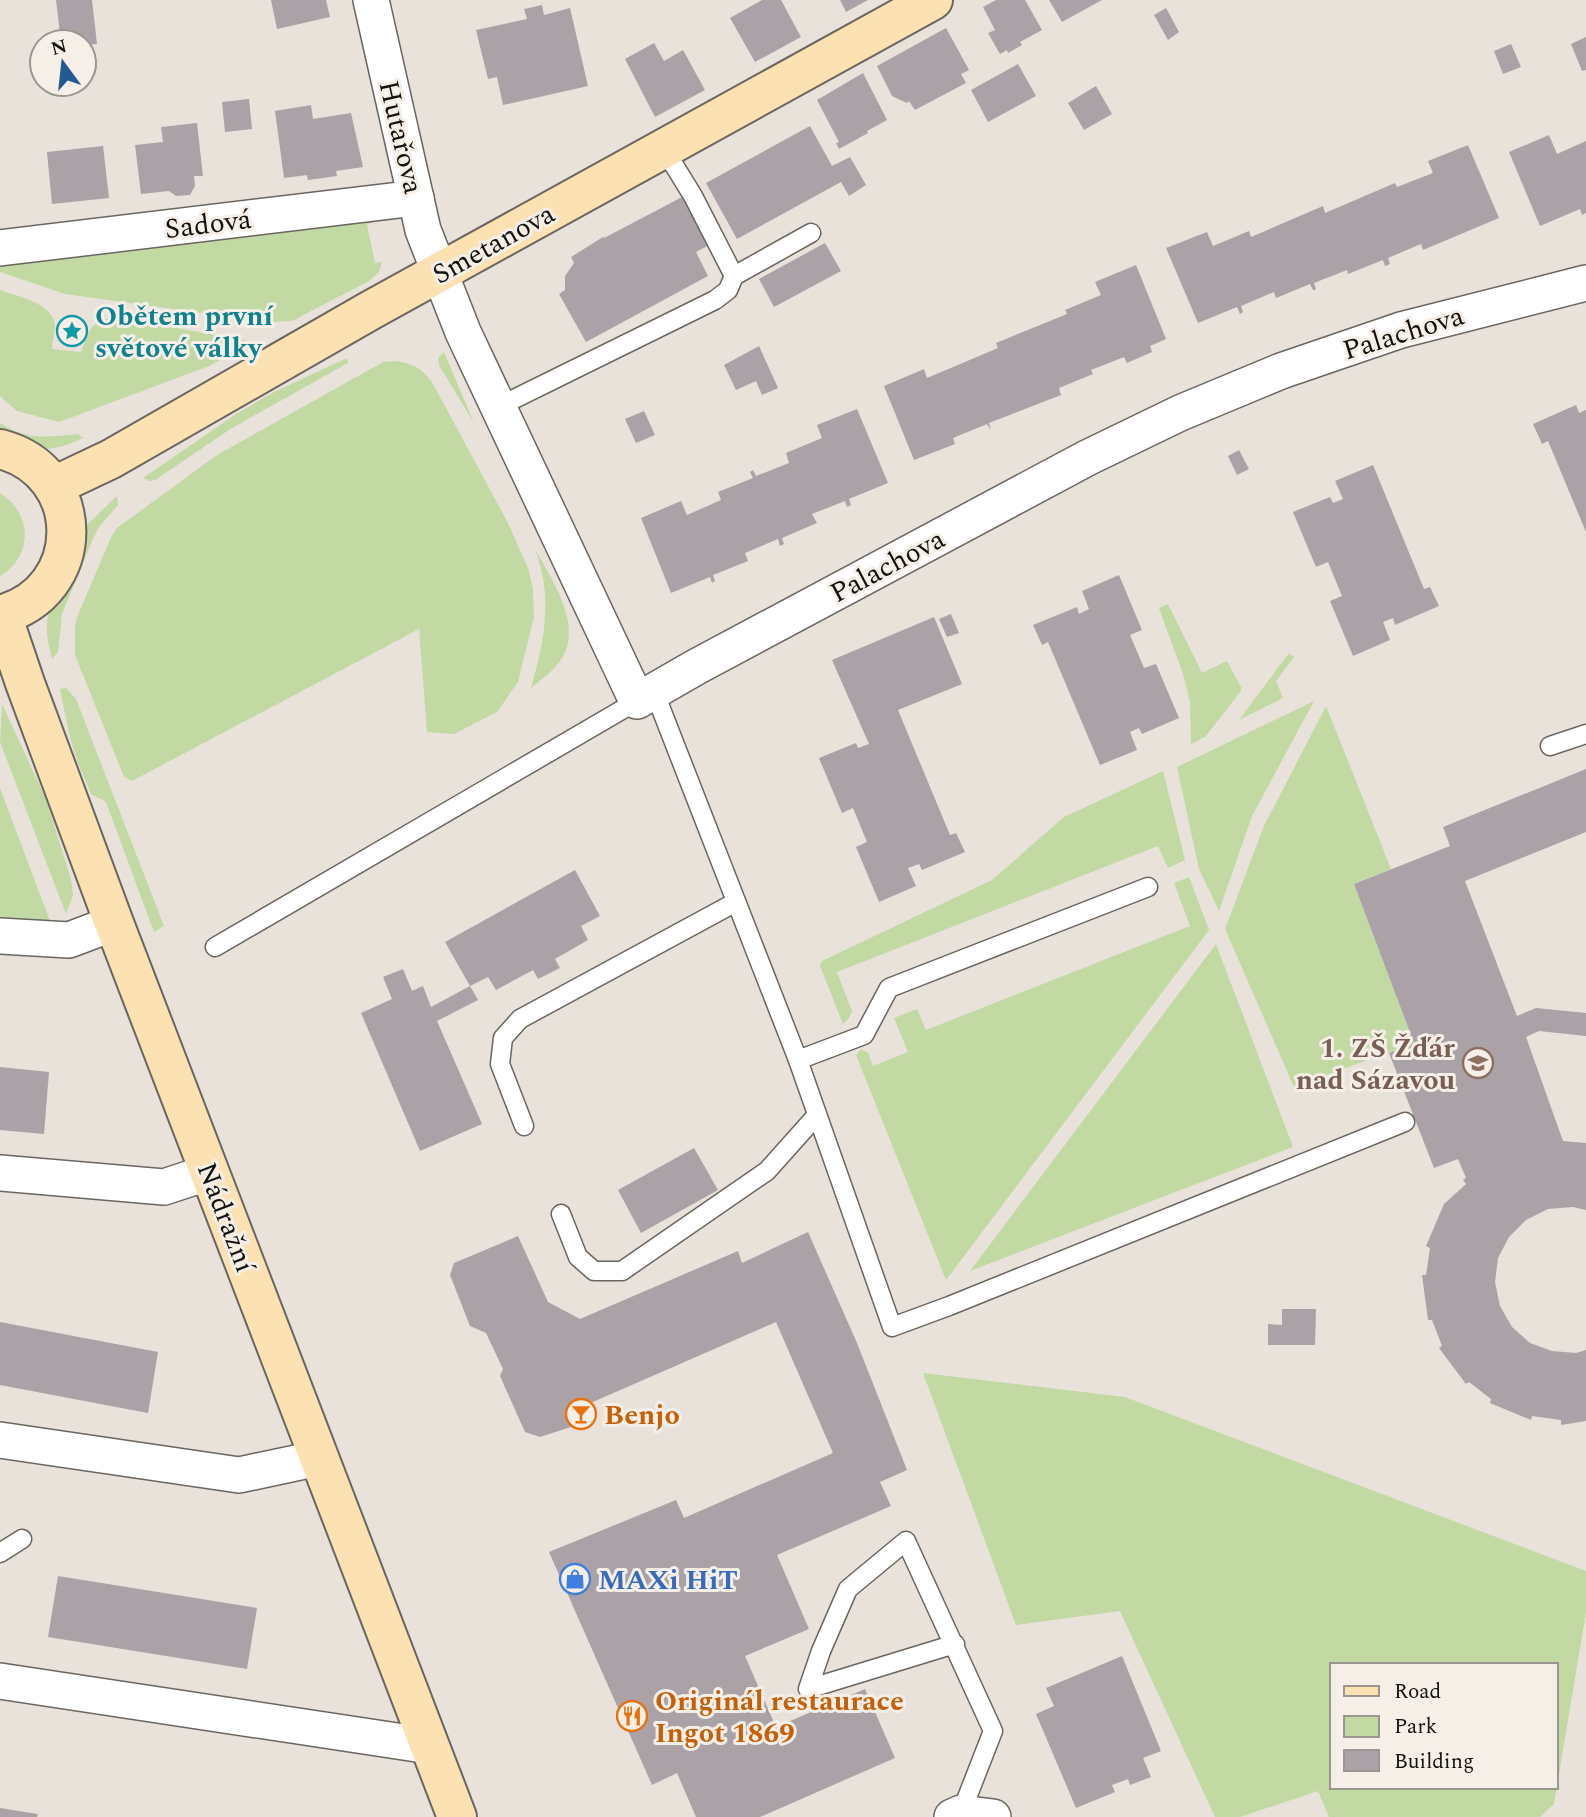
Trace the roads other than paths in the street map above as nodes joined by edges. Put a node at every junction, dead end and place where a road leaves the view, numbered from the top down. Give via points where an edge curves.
1 (371, 0) edge
2 (933, 0) edge
3 (664, 149) junction
4 (416, 198) junction
5 (811, 233) dead end
6 (0, 248) edge
7 (439, 273) junction
8 (734, 276) junction
9 (1586, 283) edge
10 (498, 407) junction
11 (0, 449) edge
12 (54, 486) junction
13 (1, 615) edge
14 (646, 696) junction
15 (1586, 734) edge
16 (1549, 746) dead end
17 (1148, 887) dead end
18 (736, 902) junction
19 (114, 923) junction
20 (0, 936) edge
21 (215, 947) dead end
22 (798, 1060) junction
23 (817, 1115) junction
24 (1405, 1122) dead end
25 (524, 1126) dead end
26 (209, 1172) junction
27 (0, 1173) edge
28 (561, 1214) dead end
29 (0, 1440) edge
30 (319, 1458) junction
31 (22, 1539) dead end
32 (0, 1553) edge
33 (955, 1644) junction
34 (0, 1681) edge
35 (430, 1746) junction
36 (969, 1816) edge
37 (457, 1817) edge

1 - 4 street, Hutařova
2 - 3 street, Smetanova
3 - 7 street, Smetanova
3 - 8 lane
4 - 6 street, Sadová
4 - 7 street, Hutařova
5 - 8 lane
7 - 10 street
7 - 12 street, Smetanova via 111,459
8 - 10 lane via 728,290 715,300
9 - 14 street, Palachova via 1401,330 1281,371 1180,413 1075,464
10 - 14 street
11 - 12 street via 29,460
12 - 13 street via 66,516 61,564 32,602
13 - 19 street, Nádražní
14 - 18 lane
14 - 21 lane
15 - 16 lane
17 - 22 lane via 889,988 864,1035
18 - 22 lane
18 - 25 lane via 520,1019 503,1038 500,1064
19 - 20 street via 69,940
19 - 26 street, Nádražní
22 - 23 lane
23 - 24 lane via 892,1327
23 - 28 lane via 767,1171 622,1270 594,1271 578,1257
26 - 27 street via 164,1187
26 - 30 street, Nádražní
29 - 30 street via 239,1475
30 - 35 street, Nádražní
31 - 32 lane
33 - 33 lane via 906,1541 848,1589 808,1689
33 - 36 lane via 993,1731
34 - 35 street
35 - 37 street, Nádražní

